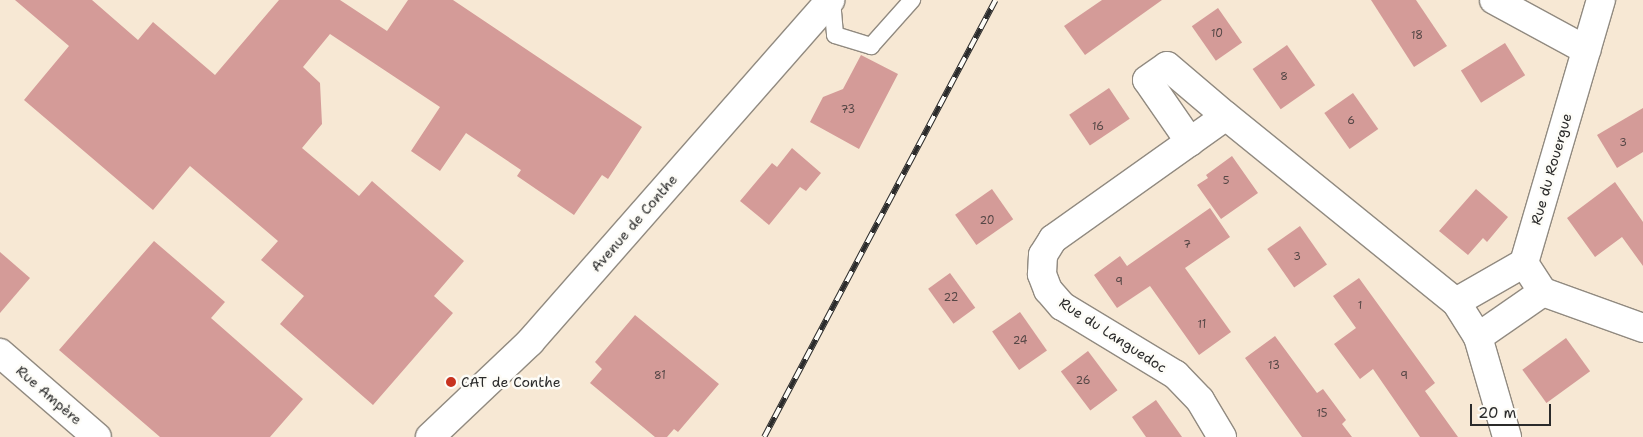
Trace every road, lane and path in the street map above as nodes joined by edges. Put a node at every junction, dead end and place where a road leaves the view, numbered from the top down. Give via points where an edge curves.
1 (831, 0) edge
2 (912, 0) edge
3 (1494, 0) edge
4 (1601, 0) edge
5 (1586, 50) junction
6 (1226, 116) junction
7 (1190, 142) junction
8 (1524, 263) junction
9 (1543, 292) junction
10 (1456, 302) junction
11 (1643, 328) edge
12 (1478, 338) junction
13 (0, 353) edge
14 (97, 437) edge
15 (430, 437) edge
16 (1222, 437) edge
17 (1507, 437) edge

1 - 2 lane via 835,35 871,46
1 - 15 street, Avenue de Conthe via 530,342
3 - 5 street
4 - 5 street, Rue du Rouergue
5 - 8 street, Rue du Rouergue
6 - 7 street, Rue du Languedoc
6 - 7 street via 1167,66 1147,80
6 - 10 street
7 - 16 street, Rue du Languedoc via 1053,239 1044,255 1042,274 1048,290 1062,306 1176,376 1200,400
8 - 9 street
8 - 10 street
9 - 11 street
9 - 12 street
10 - 12 street
12 - 17 street
13 - 14 street, Rue Ampère

